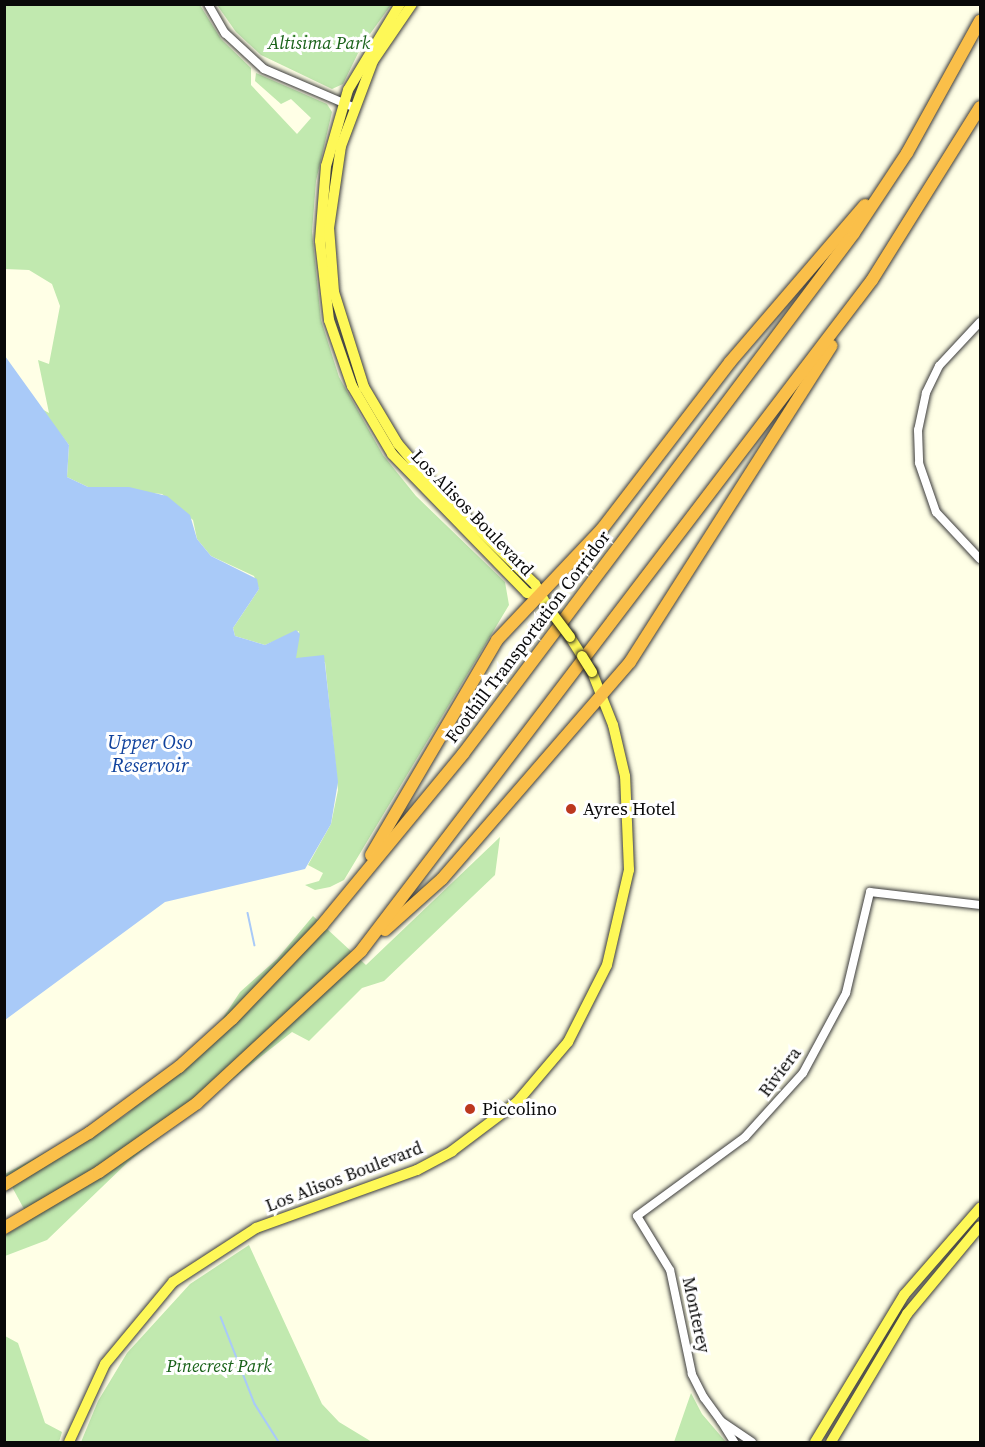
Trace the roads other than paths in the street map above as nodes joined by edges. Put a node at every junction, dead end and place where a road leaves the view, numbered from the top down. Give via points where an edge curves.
1 (208, 4) edge
2 (400, 4) edge
3 (412, 4) edge
4 (981, 21) edge
5 (348, 105) junction
6 (981, 107) edge
7 (907, 153) junction
8 (872, 280) junction
9 (981, 322) edge
10 (981, 559) edge
11 (538, 595) junction
12 (603, 697) junction
13 (348, 893) junction
14 (981, 905) edge
15 (361, 951) junction
16 (6, 1184) edge
17 (981, 1208) edge
18 (637, 1216) joint
19 (981, 1226) edge
20 (4, 1228) edge
21 (738, 1440) edge
22 (69, 1443) edge
23 (752, 1443) edge
24 (815, 1443) edge
25 (831, 1443) edge

1 - 5 street via 225,33 264,69
2 - 5 main road via 372,44
3 - 5 main road
4 - 7 highway, Foothill Transportation Corridor
5 - 11 main road, Los Alisos Boulevard via 326,166 319,218 325,298 342,364 369,419 405,469 527,593
6 - 8 highway
7 - 11 highway via 730,362 602,529
7 - 13 highway, Foothill Transportation Corridor via 854,233 463,754
8 - 12 highway via 630,662
8 - 15 highway
9 - 10 street via 939,366 921,411 920,462 936,512
11 - 12 main road, Los Alisos Boulevard, bridge via 592,672
11 - 13 highway via 491,650
12 - 15 highway via 442,879
12 - 22 main road, Los Alisos Boulevard via 627,789 628,886 605,972 559,1054 517,1102 452,1150 417,1170 256,1228 173,1282 105,1364
13 - 16 highway, Foothill Transportation Corridor via 232,1019 172,1072 89,1133
14 - 18 street, Riviera via 870,892 846,993 803,1073 745,1137
15 - 20 highway via 197,1103
17 - 24 main road via 904,1294
18 - 21 street, Monterey via 670,1270 692,1374 721,1421
19 - 25 main road via 912,1306
21 - 23 street, Monterey

